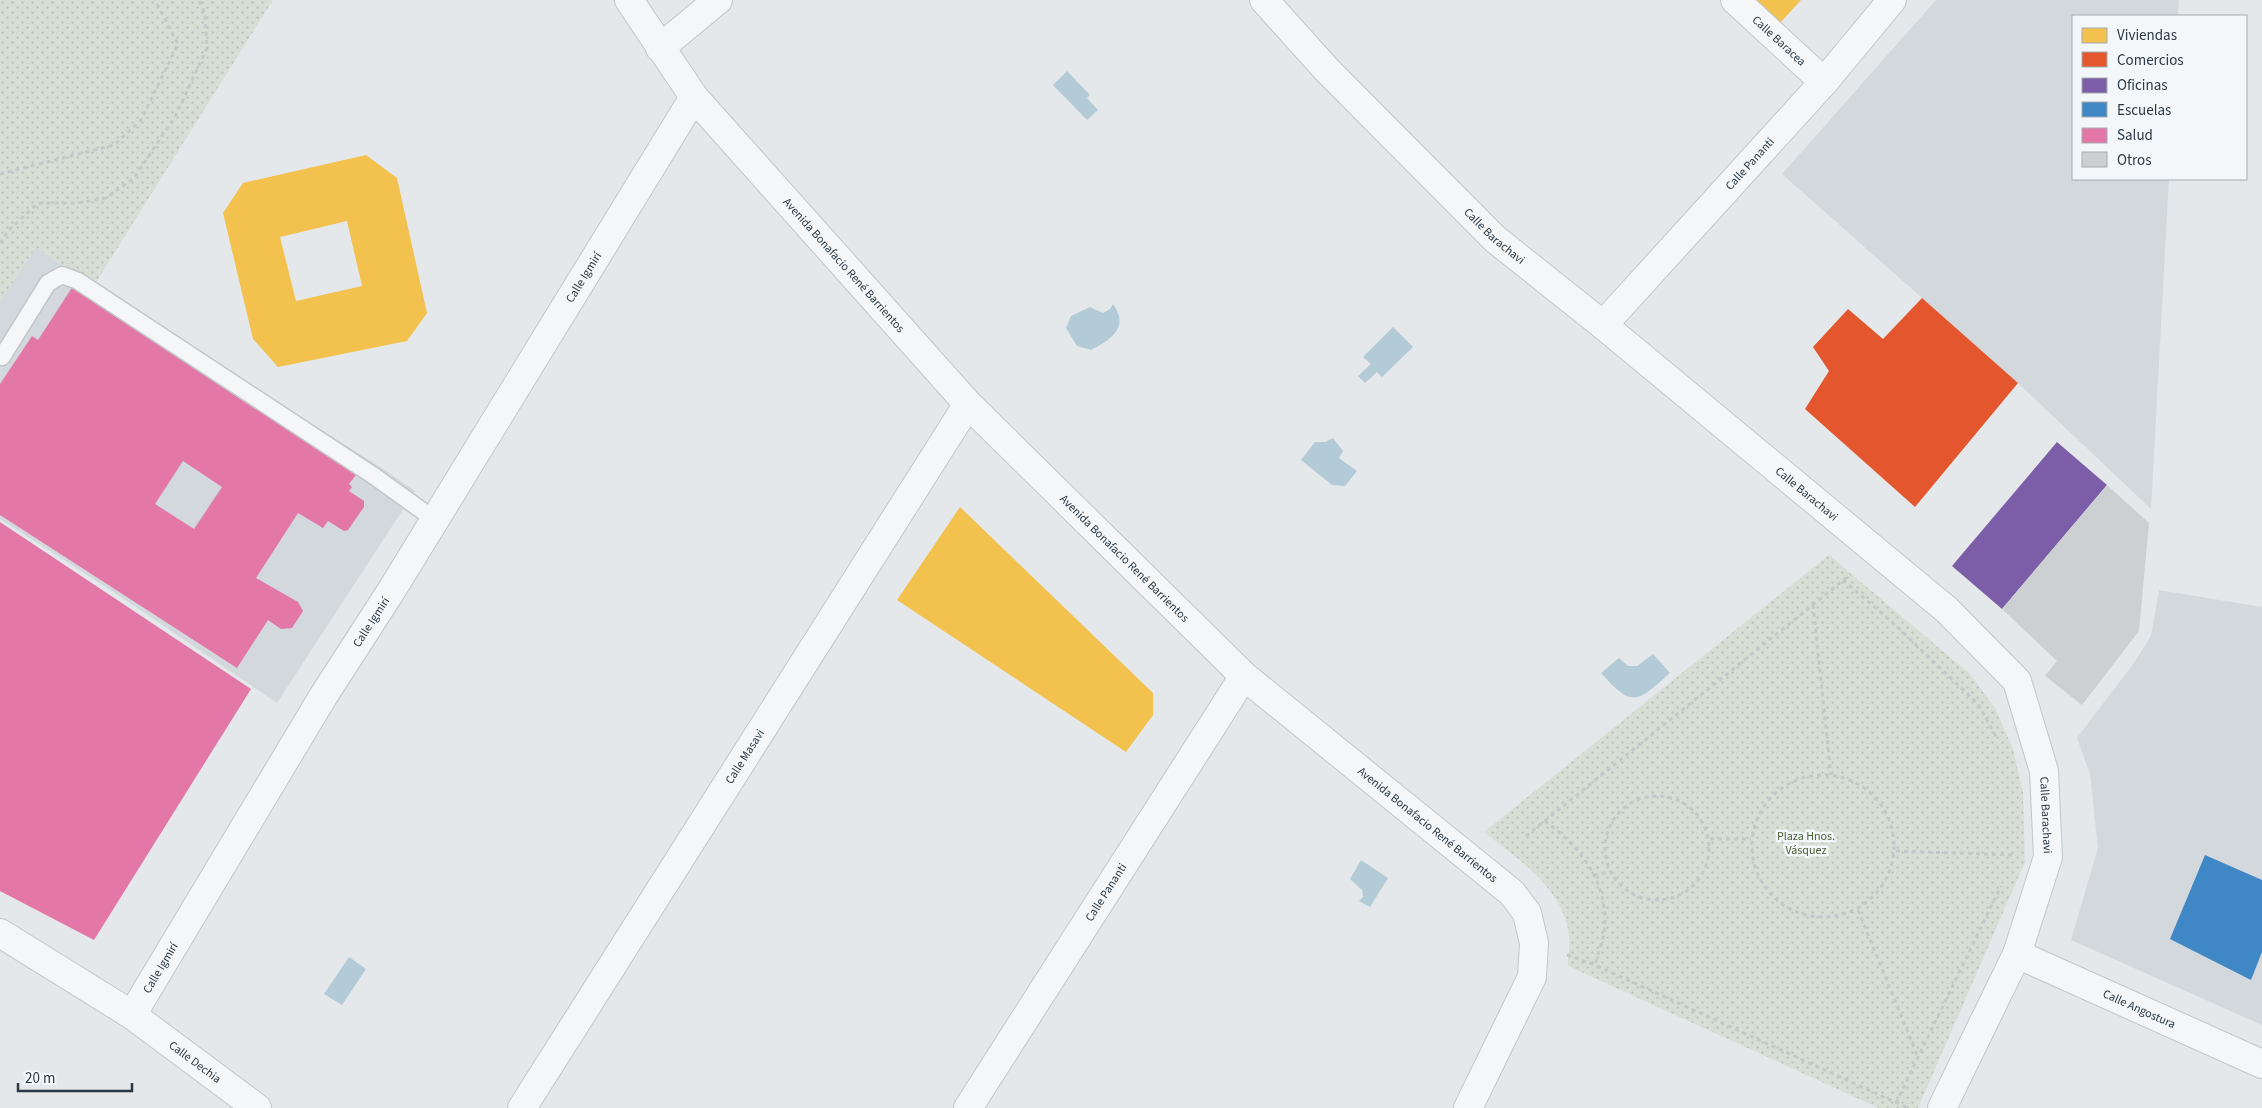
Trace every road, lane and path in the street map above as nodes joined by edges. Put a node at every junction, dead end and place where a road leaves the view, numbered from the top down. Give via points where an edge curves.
1 (155, 0) edge
2 (199, 0) edge
3 (629, 0) edge
4 (718, 0) edge
5 (1264, 0) edge
6 (1735, 0) edge
7 (1892, 0) edge
8 (660, 48) junction
9 (1824, 82) junction
10 (694, 97) junction
11 (0, 174) edge
12 (0, 242) edge
13 (1604, 325) junction
14 (2, 357) dead end
15 (968, 404) junction
16 (435, 520) junction
17 (1852, 574) dead end
18 (1843, 580) junction
19 (1813, 604) junction
20 (1244, 676) junction
21 (1999, 742) dead end
22 (1832, 775) junction
23 (1545, 821) junction
24 (1526, 836) dead end
25 (1710, 839) junction
26 (1751, 839) junction
27 (2015, 848) dead end
28 (1896, 851) junction
29 (2016, 855) junction
30 (2012, 864) dead end
31 (1609, 872) junction
32 (1594, 875) junction
33 (2003, 882) dead end
34 (1858, 910) junction
35 (0, 933) edge
36 (1534, 943) junction
37 (2017, 954) junction
38 (1595, 965) junction
39 (132, 1015) junction
40 (1918, 1057) junction
41 (2262, 1064) edge
42 (1896, 1103) junction
43 (257, 1108) edge
44 (522, 1108) edge
45 (968, 1108) edge
46 (1468, 1108) edge
47 (1908, 1108) edge
48 (1942, 1108) edge

1 - 11 path via 178,44 140,120 114,145
2 - 12 path via 205,14 207,48 176,116 134,178 106,198 77,203 38,203
3 - 8 street, Avenida Bonafacio René Barrientos
4 - 8 street
5 - 13 street, Calle Barachavi via 1327,70 1495,239
6 - 9 street, Calle Baracea
7 - 9 street, Calle Pananti
8 - 10 street, Avenida Bonafacio René Barrientos
9 - 13 street, Calle Pananti
10 - 15 street, Avenida Bonafacio René Barrientos
10 - 16 street, Calle Igmirí
13 - 37 street, Calle Barachavi via 1946,610 2017,681 2044,771 2048,857
14 - 16 lane via 48,283 62,275 78,281 374,476
15 - 20 street, Avenida Bonafacio René Barrientos
15 - 44 street, Calle Masavi
16 - 39 street, Calle Igmirí via 324,695
17 - 18 path
18 - 19 path
18 - 21 path via 1978,704
19 - 22 path
19 - 23 path
20 - 36 street, Avenida Bonafacio René Barrientos via 1512,893 1527,913
20 - 45 street, Calle Pananti
22 - 26 path via 1803,777 1778,790 1759,812
22 - 28 path via 1865,787 1889,815
23 - 24 path
23 - 32 path via 1588,862
25 - 26 path
25 - 31 path via 1707,869 1687,892 1659,902 1629,894
25 - 31 path via 1697,812 1671,797 1640,797 1615,815 1604,842
26 - 34 path via 1754,871 1772,897 1798,914 1828,918
27 - 29 path
28 - 29 path
28 - 34 path via 1884,885
29 - 30 path
31 - 32 path
32 - 38 path via 1602,893 1605,925
33 - 40 path
34 - 40 path
35 - 39 street
36 - 38 path
36 - 46 street, Avenida Bonafacio René Barrientos via 1532,977
37 - 41 street, Calle Angostura
37 - 48 street, Calle Barachavi
38 - 42 path
39 - 43 street, Calle Dechia
40 - 42 path
42 - 47 path

